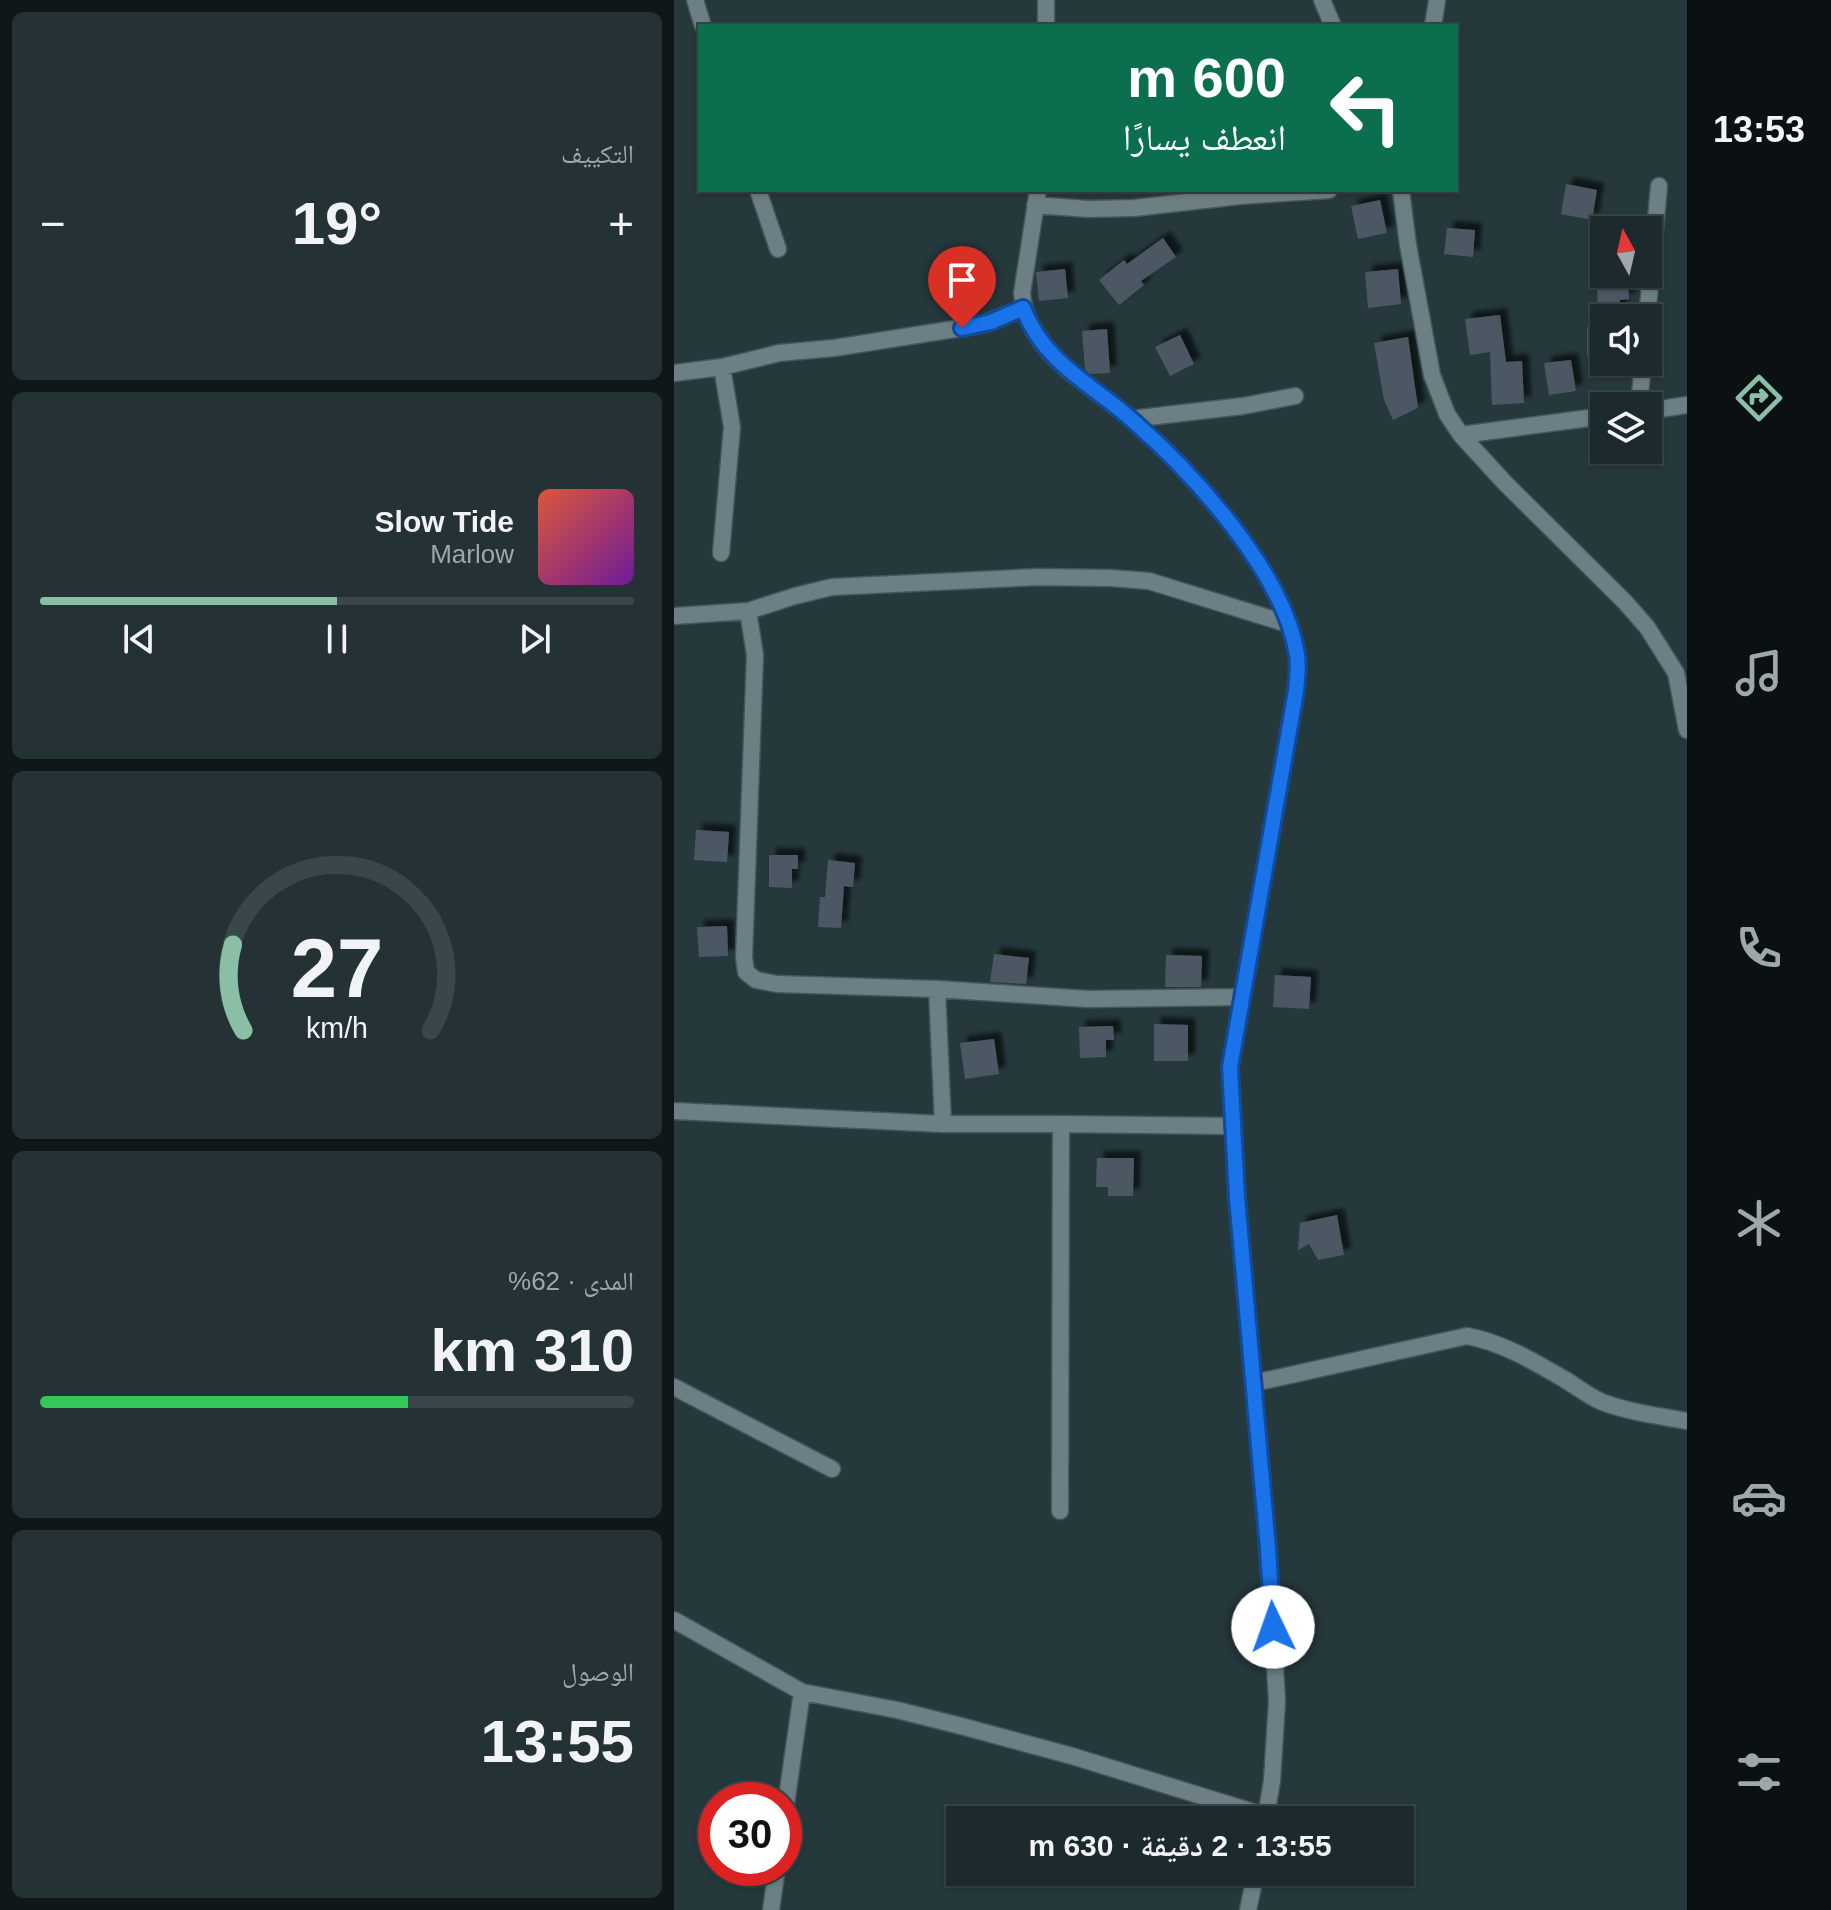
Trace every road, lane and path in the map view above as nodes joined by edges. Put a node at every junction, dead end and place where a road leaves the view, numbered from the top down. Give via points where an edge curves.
1 (695, 0) edge
2 (1046, 0) edge
3 (1322, 0) edge
4 (1437, 0) edge
5 (702, 24) edge
6 (1046, 24) edge
7 (1332, 24) edge
8 (1433, 24) edge
9 (1659, 186) dead end
10 (759, 192) edge
11 (1299, 192) edge
12 (1401, 192) edge
13 (1037, 197) edge
14 (778, 249) dead end
15 (1648, 304) edge
16 (1023, 308) junction
17 (722, 367) junction
18 (674, 373) edge
19 (1295, 396) dead end
20 (1687, 405) edge
21 (1662, 409) edge
22 (1590, 418) edge
23 (1131, 419) junction
24 (1461, 435) junction
25 (721, 553) dead end
26 (748, 611) junction
27 (674, 616) edge
28 (1288, 624) junction
29 (1687, 730) edge
30 (937, 989) junction
31 (1241, 997) junction
32 (674, 1111) edge
33 (943, 1124) junction
34 (1061, 1124) junction
35 (1232, 1126) junction
36 (1254, 1383) junction
37 (674, 1387) edge
38 (1687, 1421) edge
39 (832, 1469) dead end
40 (1060, 1511) dead end
41 (674, 1620) edge
42 (802, 1692) junction
43 (789, 1782) edge
44 (1228, 1806) edge
45 (1268, 1806) edge
46 (774, 1886) edge
47 (1253, 1886) edge
48 (771, 1910) edge
49 (1248, 1910) edge

1 - 5 street
2 - 6 street
3 - 7 street
4 - 8 street
9 - 15 street
10 - 14 street
11 - 13 street via 1088,209
12 - 24 street via 1432,375
13 - 16 street
16 - 17 street via 980,325 779,353
16 - 23 street via 1055,359
17 - 18 street
17 - 25 street via 732,427
19 - 23 street
20 - 21 street
22 - 24 street
23 - 28 street via 1218,508 1275,594
24 - 29 street via 1647,627 1676,673
26 - 27 street
26 - 28 street via 832,587 1062,577 1149,581
26 - 30 street via 755,655 746,972 777,984
28 - 31 street via 1296,652 1296,691
30 - 31 street via 1088,999
30 - 33 street
31 - 35 street via 1230,1067
32 - 33 street
33 - 34 street
34 - 35 street
34 - 40 street
35 - 36 street
36 - 38 street via 1467,1336 1555,1373 1601,1402
36 - 45 street via 1277,1701
37 - 39 street
41 - 42 street
42 - 43 street
42 - 44 street via 961,1726
46 - 48 street
47 - 49 street

